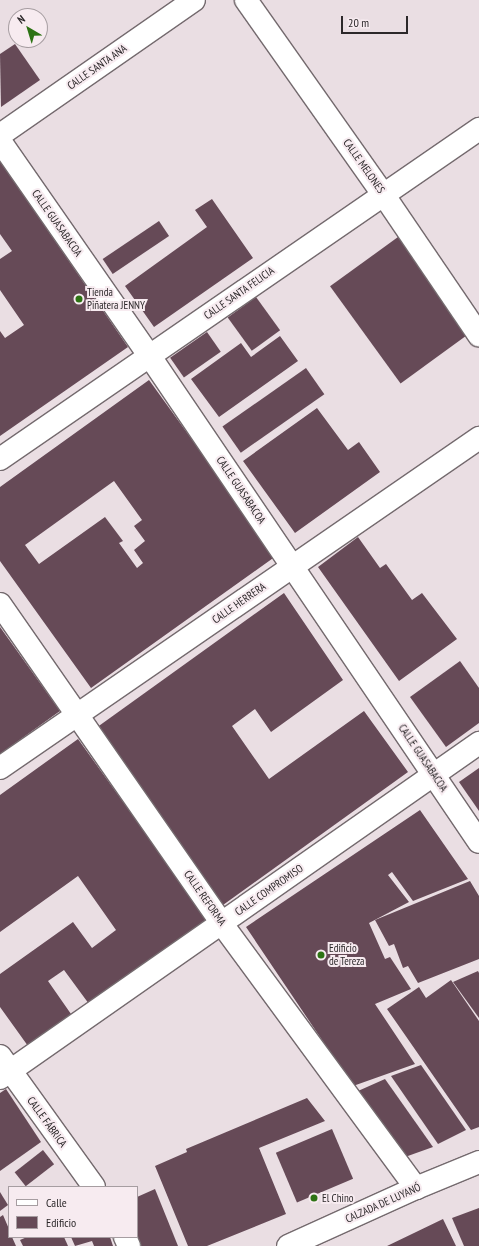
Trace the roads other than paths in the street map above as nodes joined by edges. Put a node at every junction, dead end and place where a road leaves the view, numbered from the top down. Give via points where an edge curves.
1 (194, 0) edge
2 (246, 0) edge
3 (479, 129) edge
4 (0, 135) edge
5 (0, 141) edge
6 (383, 194) junction
7 (479, 335) edge
8 (149, 355) junction
9 (479, 438) edge
10 (0, 459) edge
11 (293, 566) junction
12 (0, 604) edge
13 (77, 716) junction
14 (479, 743) edge
15 (0, 768) edge
16 (433, 774) junction
17 (479, 842) edge
18 (222, 924) junction
19 (4, 1068) edge
20 (477, 1166) edge
21 (93, 1186) edge
22 (416, 1188) junction
23 (288, 1246) edge

1 - 4 street, CALLE SANTA ANA
2 - 6 street, CALLE MELONES
3 - 6 street, CALLE SANTA FELICIA
5 - 8 street, CALLE GUASABACOA
6 - 7 street, CALLE MELONES
6 - 8 street, CALLE SANTA FELICIA
8 - 10 street, CALLE SANTA FELICIA
8 - 11 street, CALLE GUASABACOA
9 - 11 street, CALLE HERRERA
11 - 13 street, CALLE HERRERA
11 - 16 street, CALLE GUASABACOA
12 - 13 street, CALLE REFORMA
13 - 15 street, CALLE HERRERA
13 - 18 street, CALLE REFORMA
14 - 16 street, CALLE COMPROMISO
16 - 17 street, CALLE GUASABACOA
16 - 18 street, CALLE COMPROMISO
18 - 19 street, CALLE COMPROMISO
18 - 22 street, CALLE REFORMA
19 - 21 street, CALLE FÁBRICA
20 - 22 street, CALZADA DE LUYANÓ
22 - 23 street, CALZADA DE LUYANÓ

